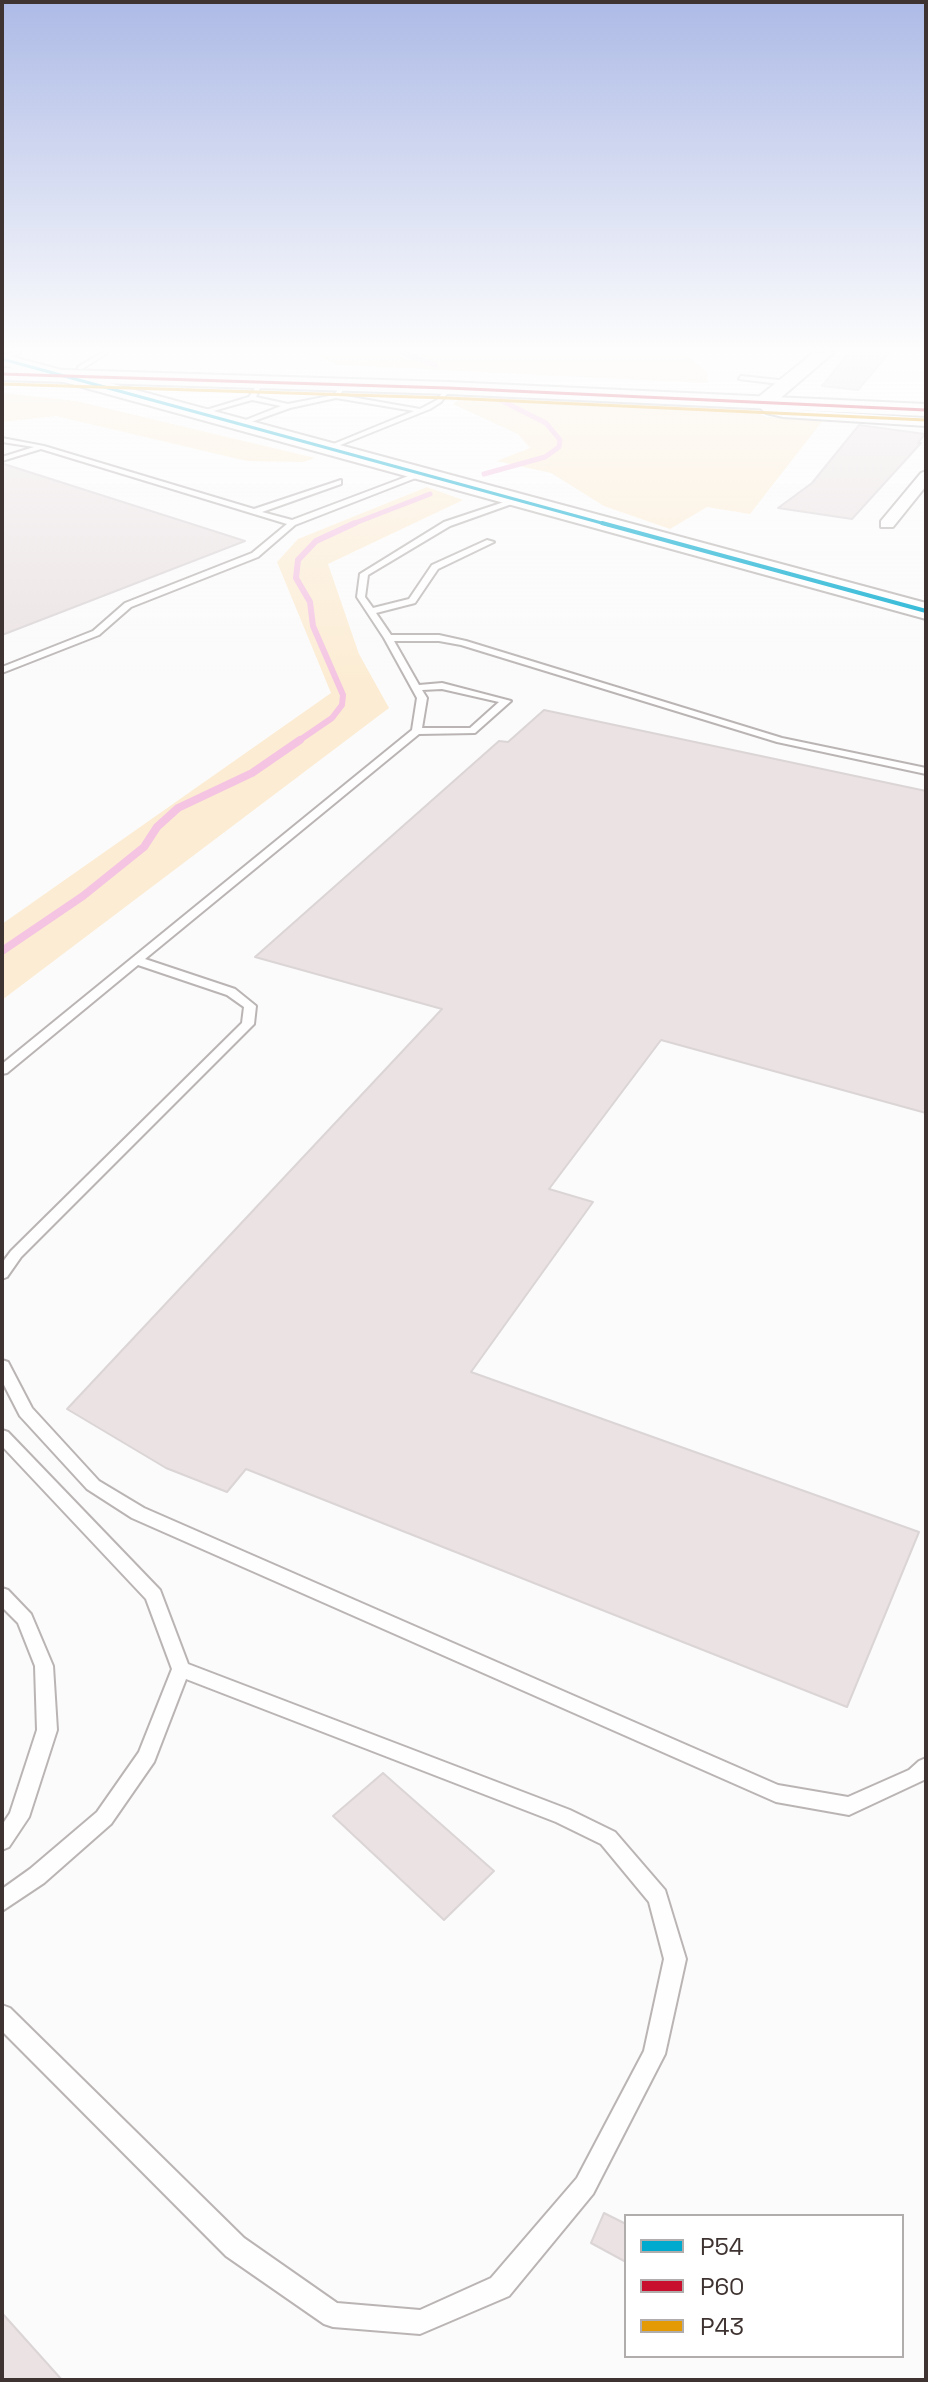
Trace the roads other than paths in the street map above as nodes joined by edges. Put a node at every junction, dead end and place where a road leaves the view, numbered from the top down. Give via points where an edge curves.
1 (98, 464) edge
2 (386, 464) edge
3 (422, 474) junction
4 (926, 476) edge
5 (338, 482) dead end
6 (519, 500) junction
7 (254, 512) junction
8 (292, 523) junction
9 (887, 524) dead end
10 (490, 542) dead end
11 (926, 611) edge
12 (369, 612) junction
13 (388, 638) junction
14 (2, 670) edge
15 (417, 688) junction
16 (417, 731) junction
17 (926, 771) edge
18 (138, 961) junction
19 (2, 1070) edge
20 (2, 1274) edge
21 (2, 1366) edge
22 (2, 1436) edge
23 (2, 1595) edge
24 (181, 1669) junction
25 (926, 1767) edge
26 (2, 1841) edge
27 (2, 1901) edge
28 (2, 2016) edge

1 - 7 lane
2 - 3 main road
3 - 6 main road
3 - 8 lane
4 - 9 street
5 - 7 lane
6 - 11 main road
6 - 12 lane via 447,524 370,569 360,587
7 - 8 lane
8 - 14 lane via 255,555 128,605 96,633
10 - 12 lane via 435,567 412,601
12 - 13 lane
13 - 15 lane
13 - 17 lane via 463,643 780,740
15 - 16 lane via 423,708
15 - 16 lane via 442,686 506,701 472,731
16 - 18 lane
18 - 19 lane
18 - 20 lane via 231,992 250,1006 248,1024 16,1254
21 - 25 lane via 26,1412 93,1485 138,1513 761,1787 849,1806
22 - 24 lane via 154,1595
23 - 26 lane via 25,1619 44,1666 47,1730 19,1817
24 - 27 lane via 147,1756 104,1818
24 - 28 lane via 608,1838 658,1897 675,1959 654,2054 585,2186 500,2287 420,2322 333,2315 235,2247

